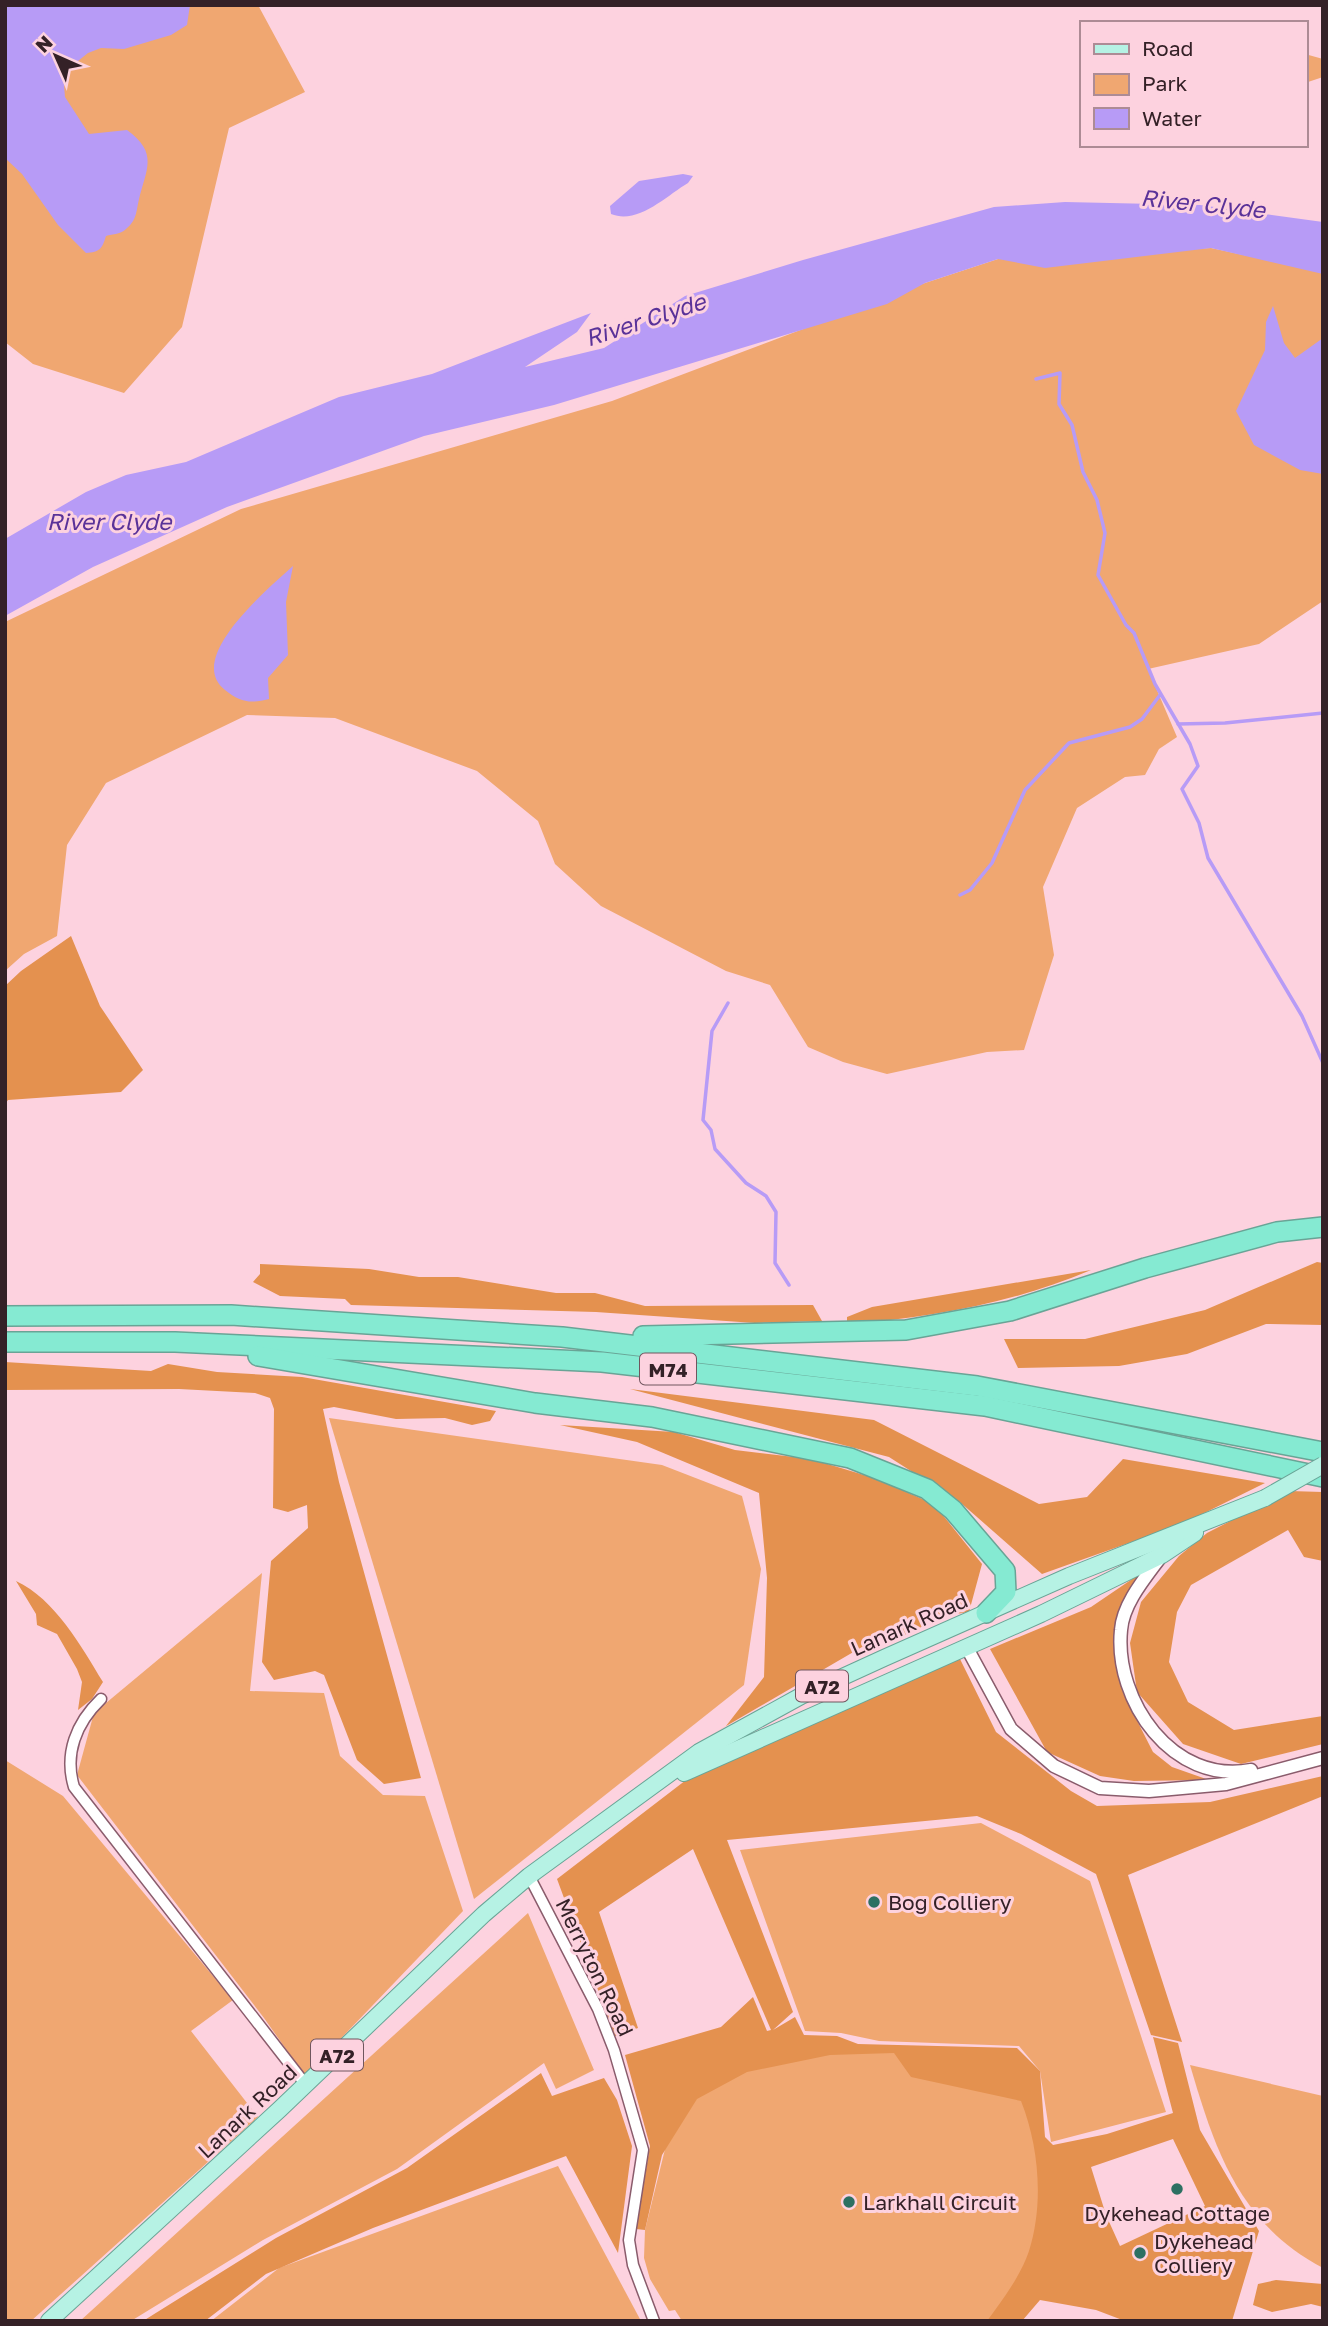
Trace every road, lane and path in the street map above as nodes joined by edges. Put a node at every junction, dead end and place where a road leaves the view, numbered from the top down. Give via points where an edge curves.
1 (1323, 1227) edge
2 (5, 1316) edge
3 (562, 1337) junction
4 (5, 1342) edge
5 (175, 1342) junction
6 (1323, 1452) edge
7 (1323, 1465) edge
8 (1323, 1477) edge
9 (1218, 1519) junction
10 (1162, 1555) junction
11 (1142, 1565) junction
12 (1005, 1571) junction
13 (1024, 1596) junction
14 (978, 1617) junction
15 (967, 1648) junction
16 (101, 1699) dead end
17 (1323, 1757) edge
18 (633, 1798) junction
19 (529, 1876) junction
20 (306, 2085) junction
21 (49, 2321) edge
22 (654, 2321) edge

1 - 3 highway, M74 via 1277,1232 1010,1311 906,1330
2 - 3 highway, M74 via 231,1315
3 - 6 highway, M74 via 977,1386
4 - 5 highway, M74
5 - 8 highway, M74 via 602,1362 985,1406
5 - 12 highway, M74 via 535,1403 652,1417 850,1458 927,1489 966,1522
7 - 9 main road, Lanark Road / A72, bridge
9 - 10 main road, Lanark Road / A72
9 - 13 main road, Lanark Road / A72
10 - 11 main road, Lanark Road / A72
10 - 17 street via 1136,1590 1121,1628 1122,1668 1136,1712 1171,1750 1193,1763 1237,1772
11 - 13 main road, A72 via 1039,1605
11 - 15 main road, Lanark Road / A72
12 - 13 highway, M74
12 - 14 highway via 1006,1592
13 - 14 main road, Lanark Road / A72
14 - 15 main road
14 - 18 main road, Lanark Road / A72 via 801,1696 714,1742
15 - 17 street via 1010,1729 1054,1766 1100,1788 1149,1791 1226,1784
15 - 18 main road, Lanark Road / A72 via 716,1756
16 - 20 street via 75,1734 69,1770 74,1787
18 - 19 main road, Lanark Road / A72
19 - 20 main road, Lanark Road / A72
19 - 22 street, Merryton Road via 598,2009 640,2138 643,2150 629,2240 633,2265
20 - 21 main road, Lanark Road / A72

